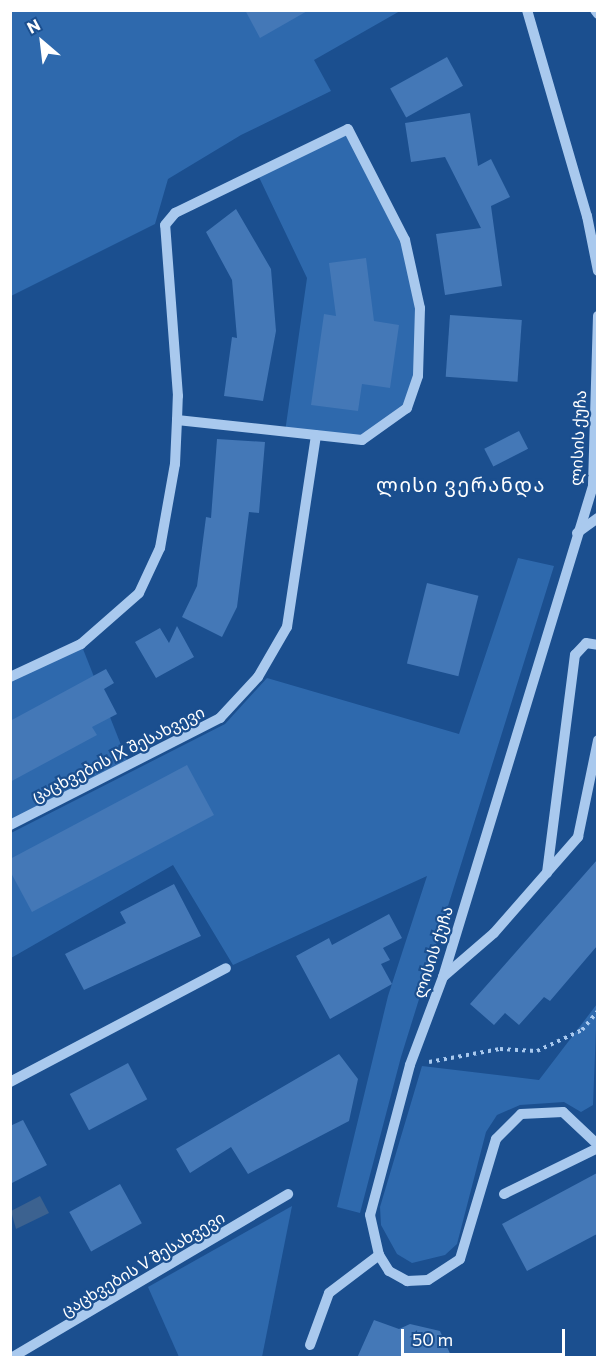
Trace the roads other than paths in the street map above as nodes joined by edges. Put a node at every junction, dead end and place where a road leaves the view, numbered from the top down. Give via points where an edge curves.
1 (527, 10) edge
2 (595, 10) edge
3 (597, 14) edge
4 (597, 271) edge
5 (597, 316) edge
6 (597, 348) edge
7 (177, 420) junction
8 (316, 435) junction
9 (597, 518) edge
10 (576, 533) junction
11 (597, 645) edge
12 (10, 677) edge
13 (597, 740) edge
14 (10, 825) edge
15 (547, 873) junction
16 (226, 968) dead end
17 (443, 977) junction
18 (10, 1082) edge
19 (594, 1130) edge
20 (597, 1146) edge
21 (288, 1194) dead end
22 (504, 1194) dead end
23 (379, 1255) junction
24 (310, 1345) dead end
25 (11, 1358) edge

1 - 4 street via 588,216
2 - 3 street
5 - 6 street, ლისის ქუჩა
6 - 10 street, ლისის ქუჩა via 593,486
7 - 8 street
7 - 8 street via 165,225 175,213 348,129 405,240 420,308 418,376 407,408 388,426 362,440
7 - 12 street via 159,548 139,593 81,644
8 - 14 street, ცაცხვების IX შესახვევი via 287,627 258,677 220,718
9 - 10 street
10 - 17 street, ლისის ქუჩა
11 - 15 street via 586,643 575,655
13 - 15 street via 578,837
15 - 17 street via 494,933
16 - 18 street
17 - 23 street, ლისის ქუჩა via 410,1065 370,1215
19 - 20 street, ლისის ქუჩა
19 - 23 street, ლისის ქუჩა via 563,1112 521,1114 496,1139 460,1259 437,1276 407,1281 389,1271
20 - 22 street
21 - 25 street, ცაცხვების V შესახვევი
23 - 24 street via 329,1293

